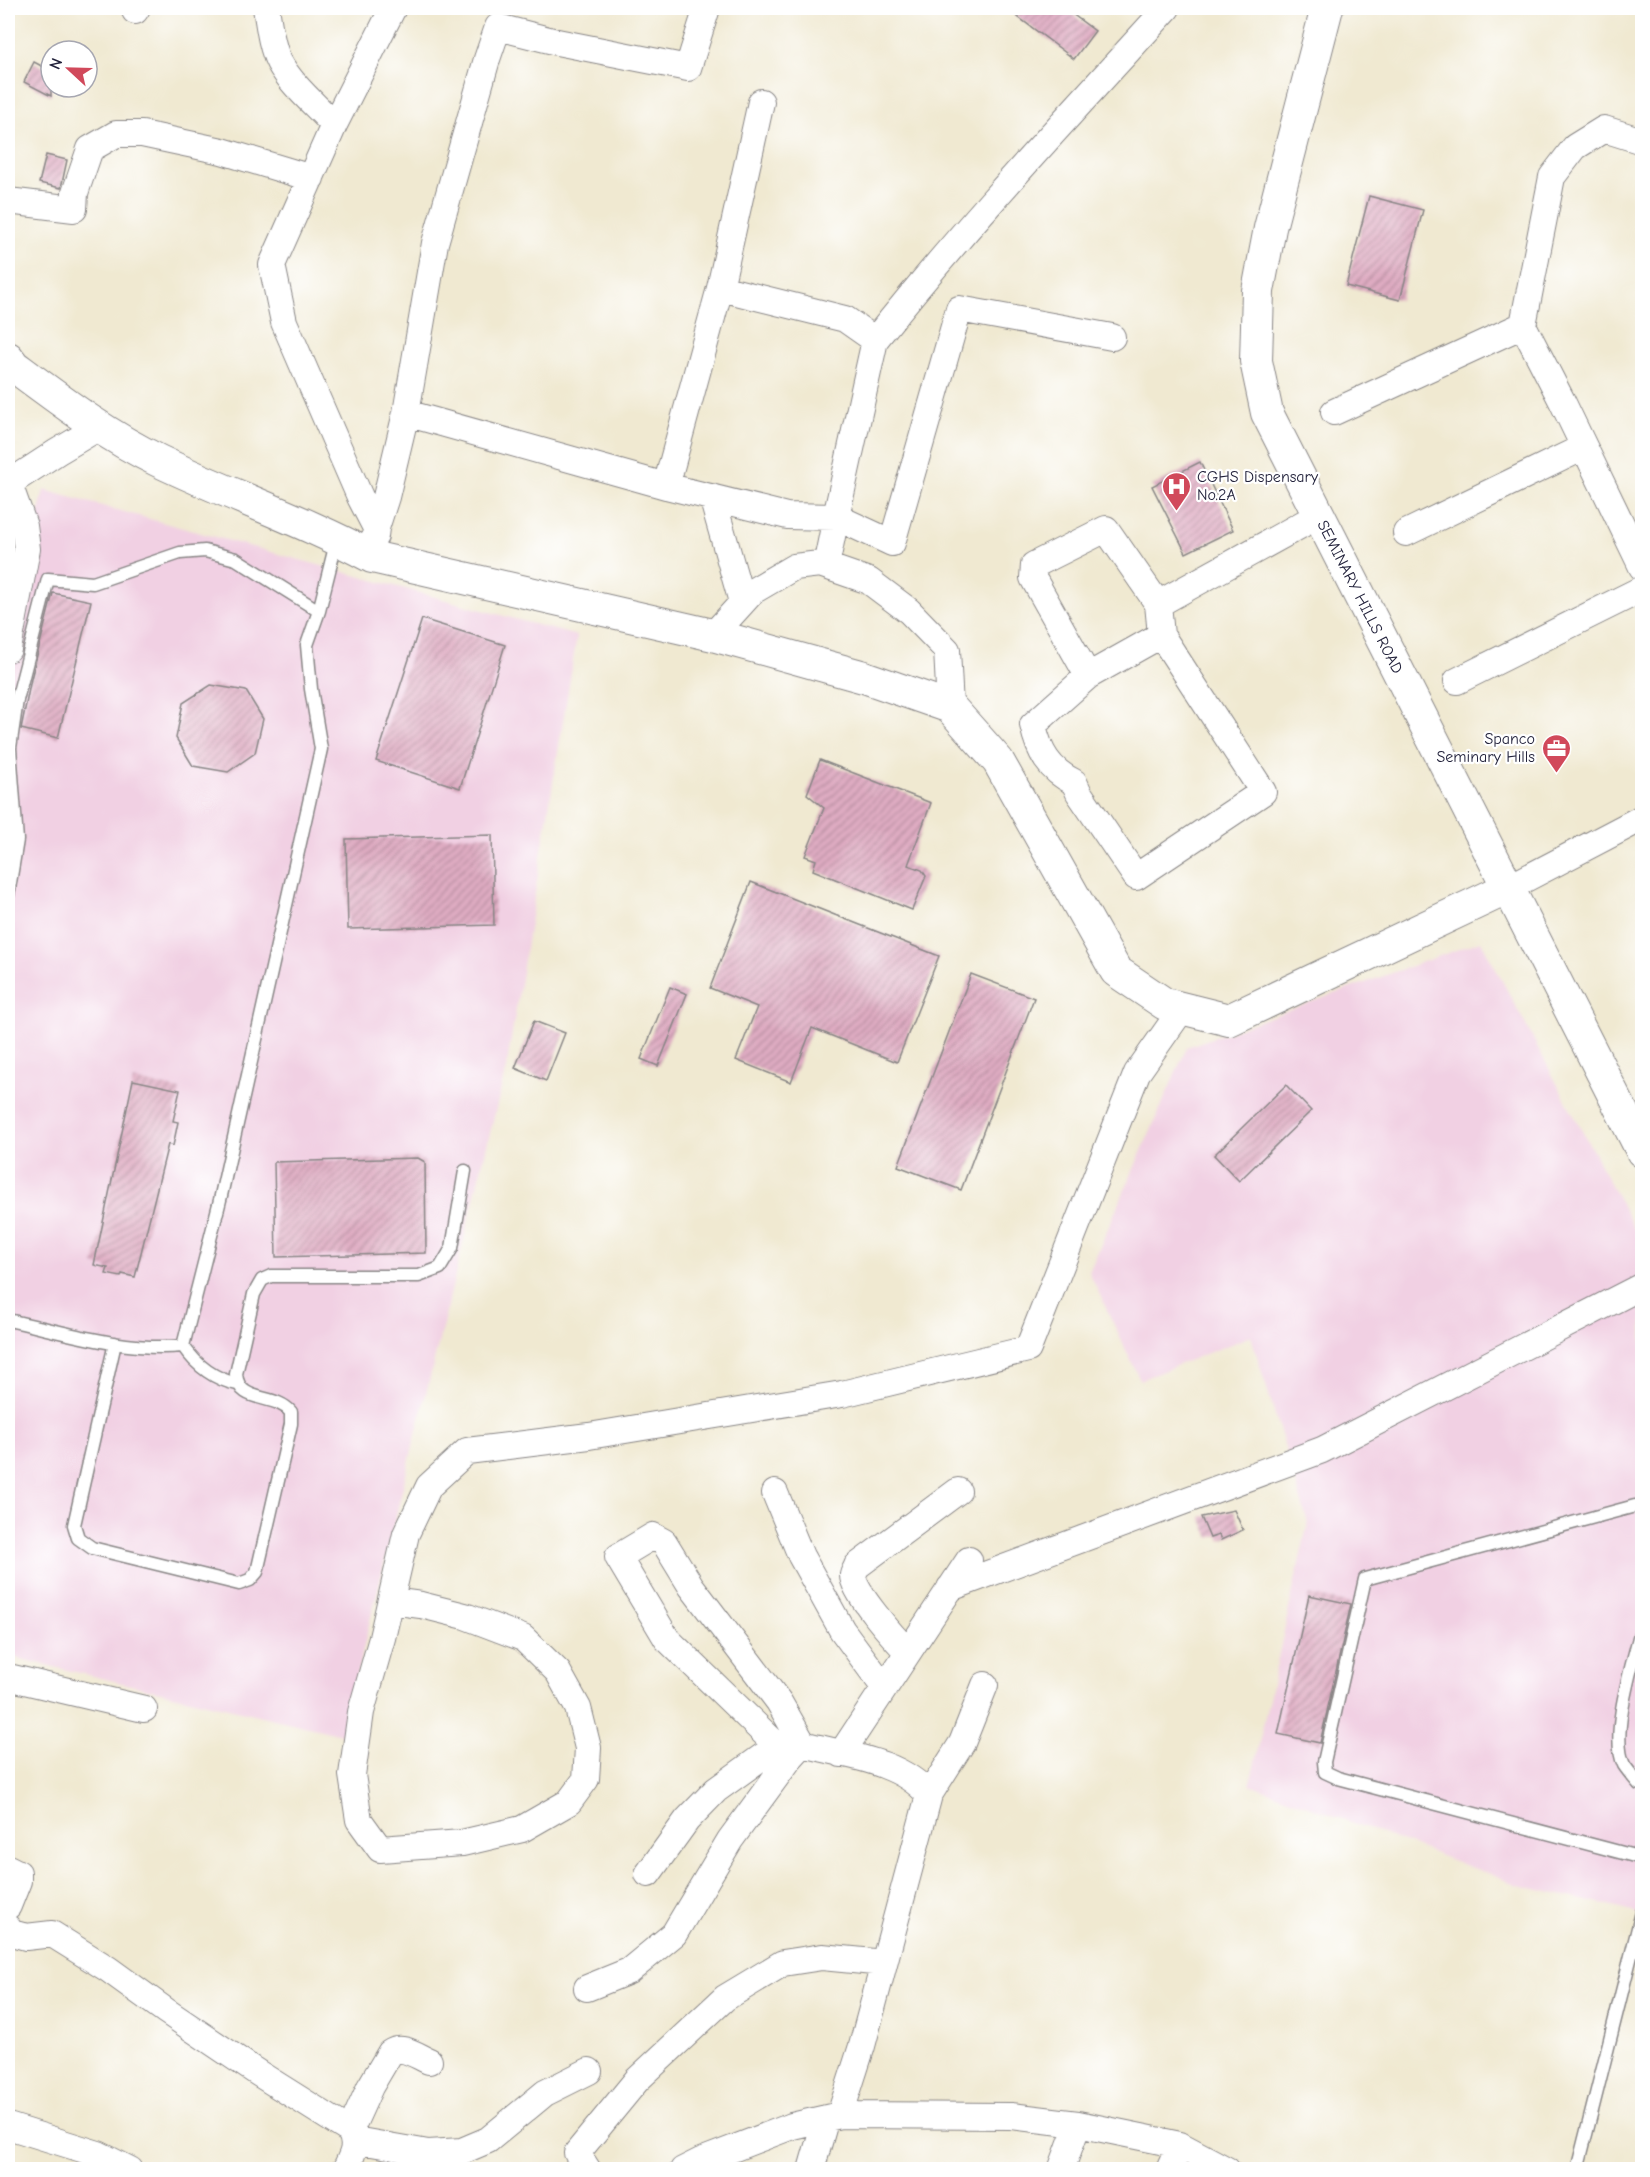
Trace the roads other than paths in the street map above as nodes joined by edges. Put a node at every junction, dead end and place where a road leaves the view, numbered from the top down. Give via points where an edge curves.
1 (266, 8) edge
2 (393, 8) edge
3 (707, 8) edge
4 (1167, 8) edge
5 (1327, 8) edge
6 (761, 102) dead end
7 (334, 125) junction
8 (1642, 141) edge
9 (312, 178) junction
10 (8, 201) edge
11 (720, 288) junction
12 (1523, 325) junction
13 (1112, 337) dead end
14 (875, 340) junction
15 (8, 358) edge
16 (1334, 412) dead end
17 (406, 413) junction
18 (99, 427) junction
19 (1584, 447) junction
20 (8, 484) edge
21 (666, 486) junction
22 (712, 497) junction
23 (1319, 515) junction
24 (836, 517) junction
25 (1406, 533) dead end
26 (337, 538) junction
27 (374, 542) junction
28 (826, 567) junction
29 (1642, 567) edge
30 (1642, 590) edge
31 (742, 602) junction
32 (1158, 604) junction
33 (319, 611) junction
34 (713, 635) junction
35 (1161, 635) junction
36 (8, 649) edge
37 (1088, 676) junction
38 (1457, 681) dead end
39 (950, 707) junction
40 (1642, 818) edge
41 (1508, 888) junction
42 (8, 895) edge
43 (1182, 1009) junction
44 (1642, 1151) edge
45 (465, 1171) dead end
46 (1642, 1286) edge
47 (8, 1320) edge
48 (115, 1343) junction
49 (183, 1346) junction
50 (237, 1384) junction
51 (958, 1491) dead end
52 (775, 1493) dead end
53 (1642, 1510) edge
54 (969, 1560) dead end
55 (950, 1588) junction
56 (391, 1601) junction
57 (1642, 1626) edge
58 (908, 1652) junction
59 (8, 1677) edge
60 (985, 1685) dead end
61 (884, 1687) junction
62 (144, 1709) dead end
63 (790, 1749) junction
64 (841, 1754) junction
65 (1642, 1785) edge
66 (929, 1795) junction
67 (1642, 1858) edge
68 (8, 1868) edge
69 (648, 1874) dead end
70 (8, 1906) edge
71 (1642, 1912) edge
72 (8, 1928) edge
73 (884, 1963) junction
74 (587, 1988) dead end
75 (429, 2061) dead end
76 (589, 2071) dead end
77 (833, 2116) junction
78 (1078, 2124) junction
79 (8, 2126) edge
80 (353, 2136) junction
81 (1180, 2145) junction
82 (130, 2169) edge
83 (345, 2169) edge
84 (588, 2169) edge
85 (683, 2169) edge
86 (811, 2169) edge
87 (1061, 2169) edge
88 (1168, 2169) edge
89 (1227, 2169) edge
90 (1577, 2169) edge

1 - 7 street via 279,61
2 - 7 street
3 - 17 street via 688,68 498,27 435,243
4 - 14 street via 993,198
5 - 23 street, SEMINARY HILLS ROAD via 1270,228 1258,291 1256,361 1267,413
6 - 11 street
7 - 9 street
8 - 12 street via 1605,129 1575,147 1552,177
9 - 10 street via 222,151 142,134 116,134 90,149 75,193 74,209
9 - 27 street via 272,265 284,322 360,497
11 - 14 street via 845,320
11 - 21 street
12 - 16 street
12 - 19 street
13 - 24 street via 959,309 892,543
14 - 24 street
15 - 18 street
17 - 21 street
17 - 27 street
18 - 20 street
18 - 26 street via 158,461
19 - 25 street
19 - 29 street
20 - 36 street via 24,526 27,549
21 - 22 street
22 - 24 street via 788,516
22 - 31 street
23 - 32 street
23 - 41 street, SEMINARY HILLS ROAD
24 - 28 street
26 - 27 street
26 - 33 lane
27 - 34 street
28 - 31 street via 794,567
28 - 39 street via 868,581 909,611 947,650
30 - 38 street
31 - 34 street
32 - 35 street
32 - 37 street via 1106,529 1034,565 1033,578
33 - 42 lane via 236,558 205,551 180,553 93,583 48,579 17,700 10,748 17,840
33 - 49 lane via 307,645 321,749 220,1200
34 - 39 street via 864,677
35 - 37 street
35 - 37 street via 1263,792 1136,876 1074,782 1060,776 1043,756 1036,739 1033,726
39 - 43 street via 998,761 1116,971 1165,1004
40 - 41 street
41 - 43 street via 1229,1020
41 - 44 street, SEMINARY HILLS ROAD
43 - 56 street via 1137,1074 1028,1349 842,1394 589,1436 467,1450 429,1486 406,1534
45 - 50 lane via 452,1248 440,1268 419,1276 283,1275 262,1280 254,1293
46 - 55 street via 1322,1450
47 - 48 lane
48 - 49 lane
48 - 50 lane via 74,1525 78,1538 92,1548 239,1584 250,1580 257,1572 291,1412 285,1404 243,1392
49 - 50 lane via 193,1360 222,1381
51 - 58 street via 857,1566 853,1574 854,1583 882,1624
52 - 61 street via 801,1556 842,1630
53 - 67 lane via 1635,1506 1365,1580 1323,1762 1325,1772 1338,1778
54 - 55 street
55 - 58 street
56 - 56 street via 465,1616 523,1638 558,1672 578,1708 588,1748 585,1779 569,1802 522,1829 462,1843 380,1850 359,1820 352,1775 361,1712
57 - 65 lane via 1621,1715 1620,1741 1624,1764
58 - 61 street
59 - 62 street
60 - 66 street via 962,1743
61 - 64 street
63 - 63 street via 779,1702 691,1586 664,1542 652,1536 618,1557 667,1639
63 - 64 street
63 - 69 street via 716,1790 687,1820
63 - 74 street via 674,1934 628,1971
64 - 66 street via 895,1768
66 - 73 street
68 - 70 street via 18,1873 18,1881
71 - 90 lane
72 - 80 street via 26,1937 52,1934
73 - 77 street via 862,2046
73 - 84 street via 822,1957 783,1963 725,1998 638,2080 577,2153
75 - 80 street via 401,2049 390,2052 370,2088
76 - 80 street via 545,2093 488,2140 462,2151 428,2153
77 - 78 street via 1011,2116
77 - 85 street via 792,2126
77 - 86 street
78 - 81 street
78 - 87 street
79 - 82 street via 98,2154
80 - 83 street via 354,2152
81 - 88 street
81 - 89 street

